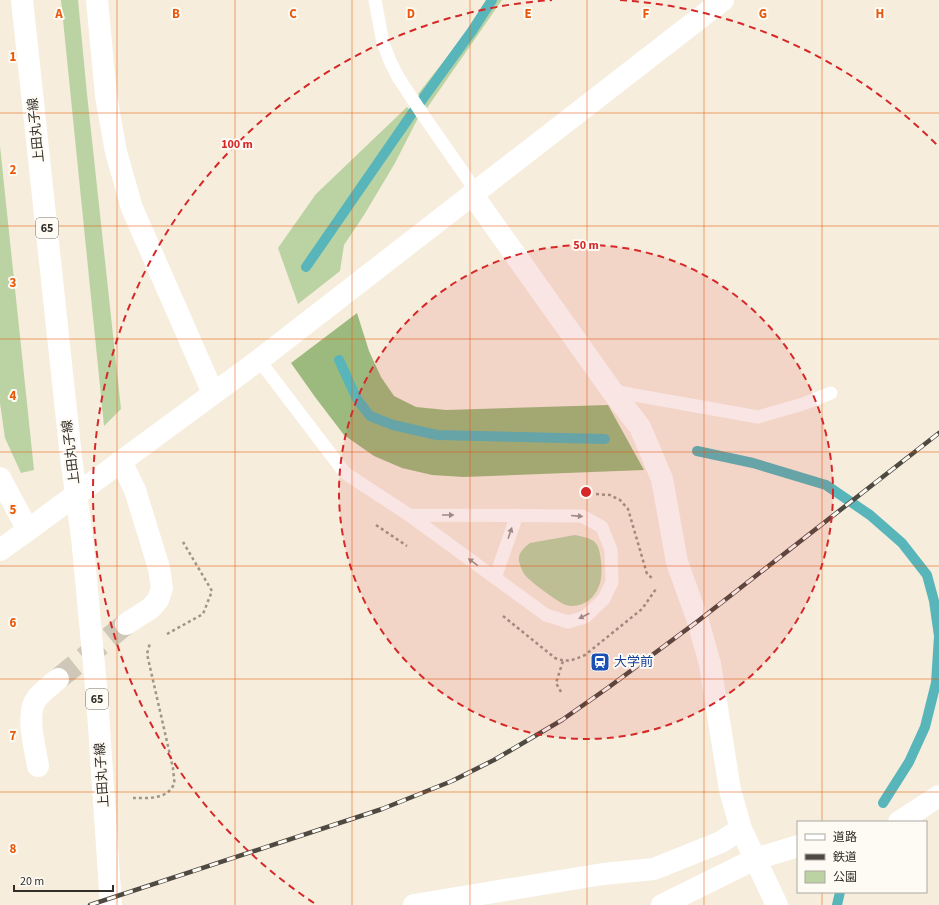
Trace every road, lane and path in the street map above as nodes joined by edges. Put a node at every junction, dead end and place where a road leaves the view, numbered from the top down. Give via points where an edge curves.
1 (22, 0) edge
2 (98, 0) edge
3 (375, 0) edge
4 (723, 0) edge
5 (474, 193) junction
6 (258, 360) junction
7 (612, 391) junction
8 (213, 393) junction
9 (831, 393) dead end
10 (121, 461) junction
11 (0, 478) edge
12 (409, 514) junction
13 (516, 515) junction
14 (28, 530) junction
15 (180, 537) dead end
16 (0, 550) edge
17 (495, 578) junction
18 (126, 624) tunnel mouth
19 (162, 636) dead end
20 (156, 640) dead end
21 (563, 662) dead end
22 (58, 679) tunnel mouth
23 (561, 692) dead end
24 (38, 766) dead end
25 (939, 796) edge
26 (126, 798) dead end
27 (901, 821) edge
28 (741, 829) junction
29 (797, 846) edge
30 (755, 860) junction
31 (775, 901) edge
32 (111, 905) edge
33 (414, 905) edge
34 (662, 905) edge

1 - 32 street, 上田丸子線 / 65 via 71,457 82,537 97,697
2 - 8 street via 106,96 116,152 132,208
3 - 5 lane via 383,43 398,77
4 - 5 street
5 - 6 street
5 - 7 street
6 - 8 street
6 - 12 lane via 345,473
7 - 9 lane via 758,417
7 - 28 street via 640,427 662,479 677,562 710,664 730,790
8 - 10 street
10 - 14 street
10 - 18 street via 135,490 159,568 162,588 158,600 151,608
11 - 14 street
12 -> 13 lane
17 -> 12 lane
17 -> 13 lane
13 -> 17 lane via 582,516 602,527 611,550 612,582 604,599 585,617 568,622 546,615
14 - 16 street
15 - 19 path via 212,591 203,614
20 - 26 path via 149,644 147,654 173,768 174,783 168,793 154,798
21 - 23 path via 556,683
22 - 24 street via 36,699 31,714
25 - 27 street
28 - 30 street
28 - 33 street via 721,842 654,869 603,874
29 - 30 street
30 - 31 street
30 - 34 street

